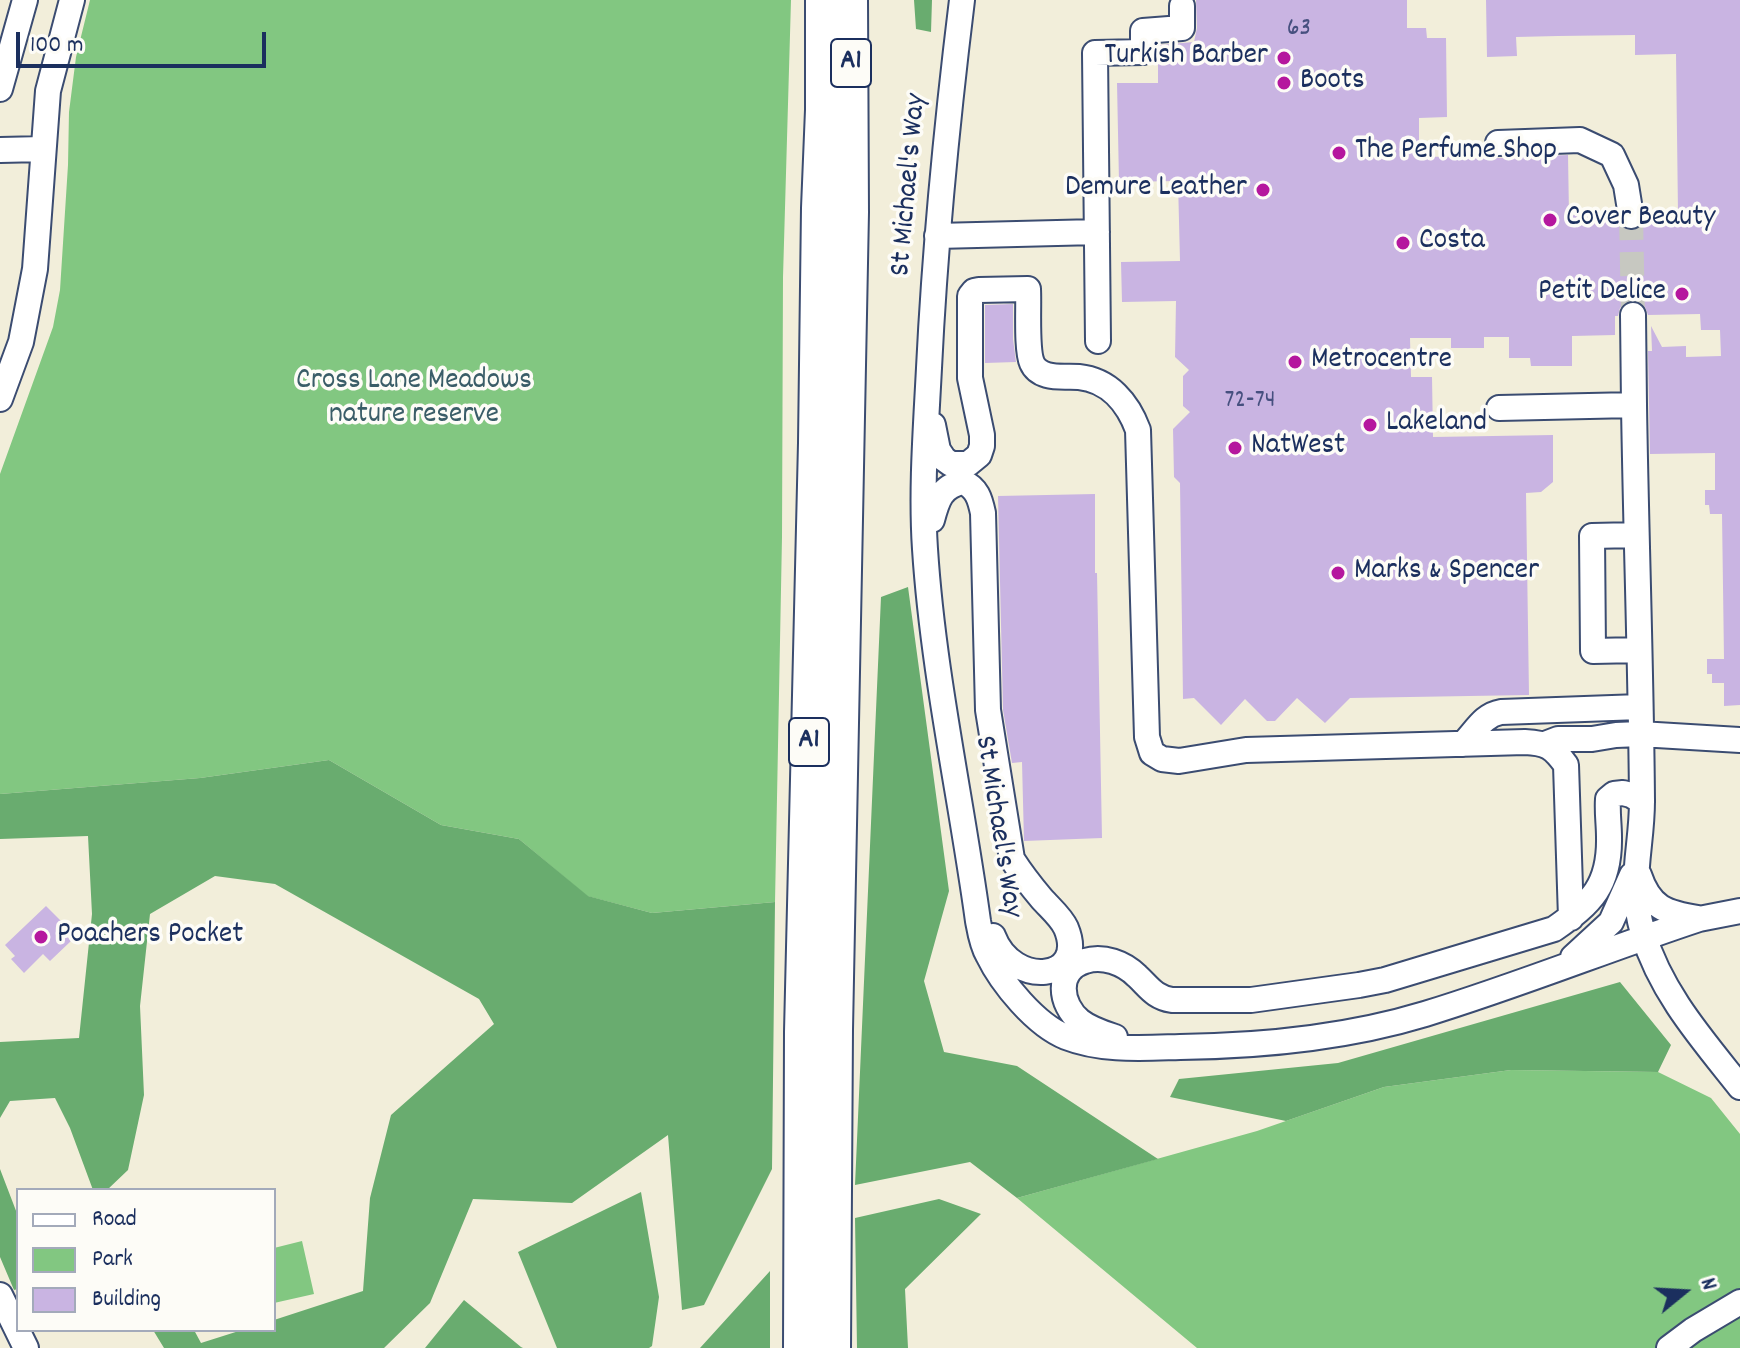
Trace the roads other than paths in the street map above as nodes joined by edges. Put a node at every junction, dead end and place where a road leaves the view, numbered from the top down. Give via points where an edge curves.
1 (25, 0) edge
2 (72, 0) edge
3 (807, 0) edge
4 (823, 0) edge
5 (850, 0) edge
6 (859, 0) edge
7 (962, 0) edge
8 (1182, 6) dead end
9 (0, 89) edge
10 (851, 125) junction
11 (1498, 143) dead end
12 (43, 149) junction
13 (0, 150) edge
14 (819, 208) junction
15 (1631, 216) tunnel mouth
16 (1097, 232) junction
17 (937, 236) junction
18 (1633, 315) tunnel mouth
19 (1098, 341) dead end
20 (11, 343) edge
21 (929, 371) junction
22 (0, 399) edge
23 (1634, 405) junction
24 (1499, 408) dead end
25 (981, 450) junction
26 (983, 513) junction
27 (1636, 535) junction
28 (925, 547) junction
29 (1639, 650) junction
30 (1640, 707) junction
31 (1599, 709) junction
32 (1640, 734) junction
33 (1592, 739) junction
34 (1740, 740) edge
35 (1463, 744) junction
36 (1545, 744) junction
37 (1566, 765) junction
38 (1642, 802) junction
39 (1636, 865) junction
40 (970, 866) junction
41 (1740, 911) edge
42 (1059, 918) junction
43 (1571, 918) junction
44 (1699, 919) junction
45 (1644, 937) junction
46 (1563, 966) junction
47 (1135, 974) junction
48 (1141, 1048) junction
49 (1740, 1087) edge
50 (0, 1295) edge
51 (1740, 1302) edge
52 (16, 1326) edge
53 (801, 1348) edge
54 (833, 1348) edge
55 (1669, 1348) edge

1 - 9 street
2 - 12 street via 48,91
3 - 14 highway via 806,103
4 - 14 highway, A1
5 - 10 highway, A1
6 - 10 highway
7 - 17 street, St Michael's Way
8 - 16 street via 1182,28 1143,31 1143,52 1095,53
10 - 54 highway, A1
11 - 15 street via 1580,140 1612,155 1626,185
12 - 13 street
12 - 20 street via 35,269
14 - 53 highway, A1
16 - 17 street
16 - 19 street
17 - 21 street, St Michael's Way
18 - 23 street
20 - 22 street
21 - 25 street via 938,450 951,464 968,464
21 - 28 street, St Michael's Way
23 - 24 street
23 - 27 street
25 - 26 street
25 - 35 street via 970,378 970,296 974,291 1028,289 1033,365 1047,375 1104,385 1122,400 1138,430 1147,737 1156,757 1179,761 1246,750
26 - 28 street via 975,489 963,482 948,487 939,494
26 - 42 street via 988,710 1012,859
27 - 29 street
27 - 29 street via 1592,536 1593,651
28 - 40 street, St Michael's Way via 932,628
29 - 30 street
30 - 31 street
30 - 32 street
31 - 33 street via 1608,727
31 - 35 street via 1492,713
32 - 33 street
32 - 34 street
32 - 38 street
33 - 36 street
33 - 37 street
35 - 36 street
36 - 37 street
37 - 43 street
38 - 39 street
38 - 43 street via 1623,793 1608,799 1609,855 1603,881
39 - 44 street via 1651,901 1663,910
39 - 45 street
39 - 46 street via 1611,922
40 - 42 street via 997,947 1018,967 1047,973 1064,961 1070,944
40 - 48 street, St Michael's Way via 987,955 1033,1016 1064,1037 1110,1048
41 - 44 street, St Michael's Way
42 - 47 street
43 - 47 street via 1554,929 1385,980 1291,996 1172,1000 1152,992
44 - 45 street, St Michael's Way
45 - 46 street, St Michael's Way
45 - 49 street via 1677,1005
46 - 48 street, St Michael's Way via 1424,1014 1318,1038
47 - 48 street via 1109,959 1086,960 1072,968 1063,983 1067,1002 1080,1021
50 - 52 street
51 - 55 street

